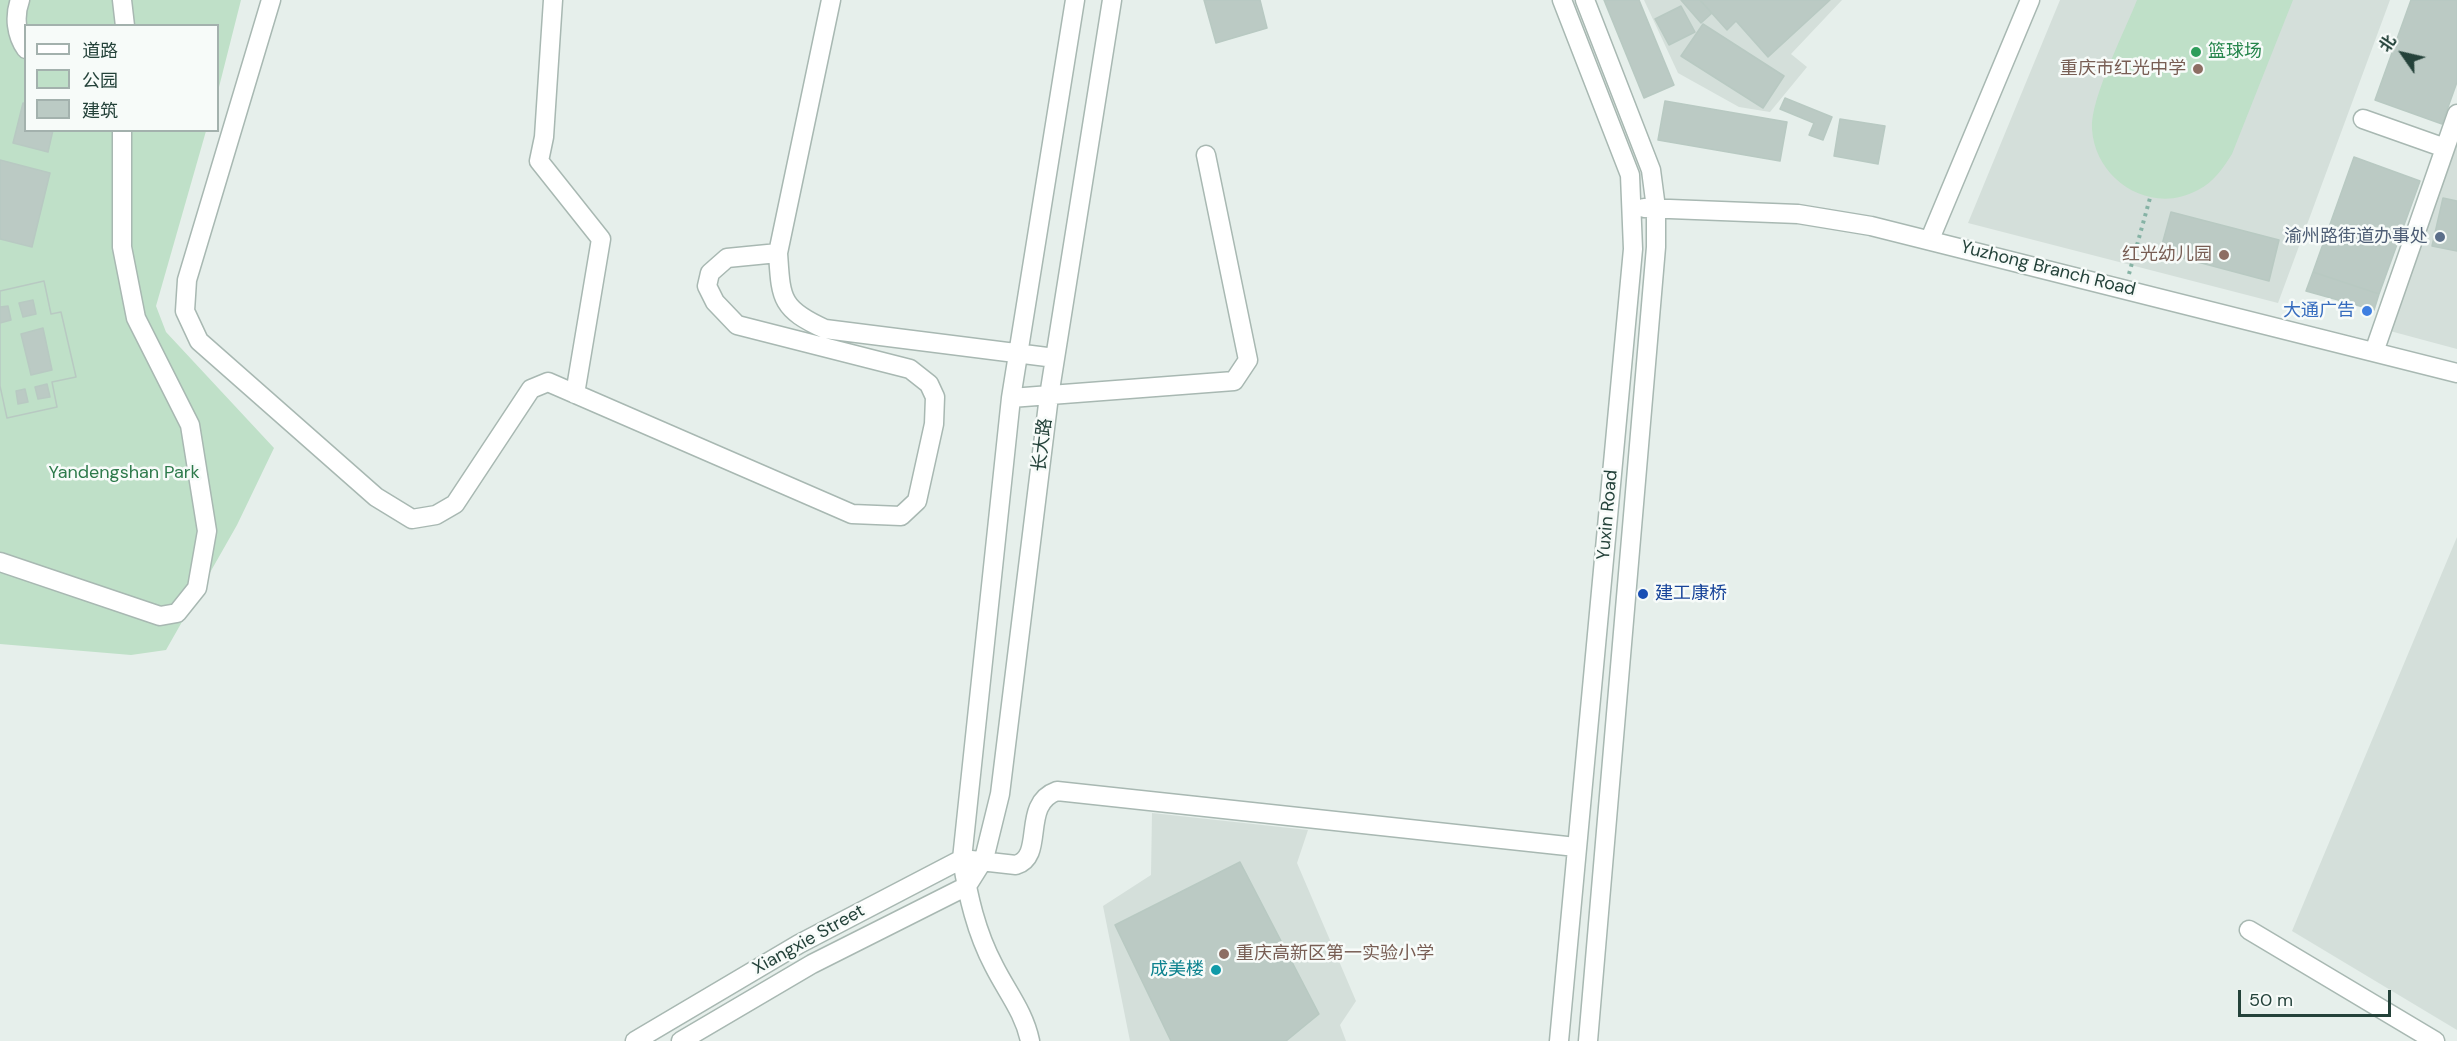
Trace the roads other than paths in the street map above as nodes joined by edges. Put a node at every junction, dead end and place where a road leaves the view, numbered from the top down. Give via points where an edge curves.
1 (20, 0) edge
2 (122, 0) edge
3 (271, 0) edge
4 (553, 0) edge
5 (831, 0) edge
6 (1075, 0) edge
7 (1112, 0) edge
8 (1562, 0) edge
9 (1585, 0) edge
10 (2030, 0) edge
11 (125, 24) edge
12 (24, 45) edge
13 (2457, 114) edge
14 (2363, 119) dead end
15 (122, 132) edge
16 (2445, 148) junction
17 (1206, 155) dead end
18 (1633, 208) junction
19 (1656, 208) junction
20 (1930, 239) junction
21 (778, 252) junction
22 (1019, 352) junction
23 (2374, 352) junction
24 (1055, 358) junction
25 (2457, 373) edge
26 (575, 394) junction
27 (1049, 396) junction
28 (1011, 398) junction
29 (0, 562) edge
30 (1576, 847) junction
31 (963, 859) junction
32 (984, 859) junction
33 (967, 886) junction
34 (2249, 930) dead end
35 (635, 1041) edge
36 (681, 1041) edge
37 (1030, 1041) edge
38 (1559, 1041) edge
39 (1588, 1041) edge
40 (2435, 1041) edge

1 - 12 street via 16,20
2 - 11 street
3 - 26 street via 187,280 184,311 199,341 376,497 412,519 436,515 455,504 531,389 548,382
4 - 26 street via 539,161 601,239
5 - 21 street
6 - 22 street, 长大路
7 - 24 street, 长大路
8 - 18 street, Yuxin Road via 1630,175
9 - 19 street, Yuxin Road via 1651,170
10 - 20 street
13 - 16 street
14 - 16 street
15 - 29 street via 122,247 136,318 190,424 207,531 197,588 177,613 160,616
16 - 23 street
17 - 27 street via 1248,360 1234,381
18 - 19 street, Yuzhong Branch Road
18 - 30 street, Yuxin Road via 1634,249
19 - 20 street, Yuzhong Branch Road via 1798,214
19 - 39 street, Yuxin Road via 1656,247
20 - 23 street, Yuzhong Branch Road
21 - 22 street via 781,294 800,318 825,328
21 - 26 street via 728,258 710,273 707,286 715,303 737,325 910,369 929,384 934,397 934,424 917,501 901,516 852,514
22 - 24 street
22 - 28 street, 长大路
23 - 25 street, Yuzhong Branch Road
24 - 27 street, 长大路
27 - 28 street
27 - 32 street, 长大路 via 1000,794
28 - 31 street, 长大路
30 - 32 street via 1056,791 1045,795 1039,803 1029,855 1023,863
30 - 38 street, Yuxin Road
31 - 32 street
31 - 33 street
31 - 35 street, Xiangxie Street via 799,944
32 - 33 street, 长大路
33 - 36 street, Xiangxie Street via 812,964
33 - 37 street via 978,933 1025,1019
34 - 40 street

